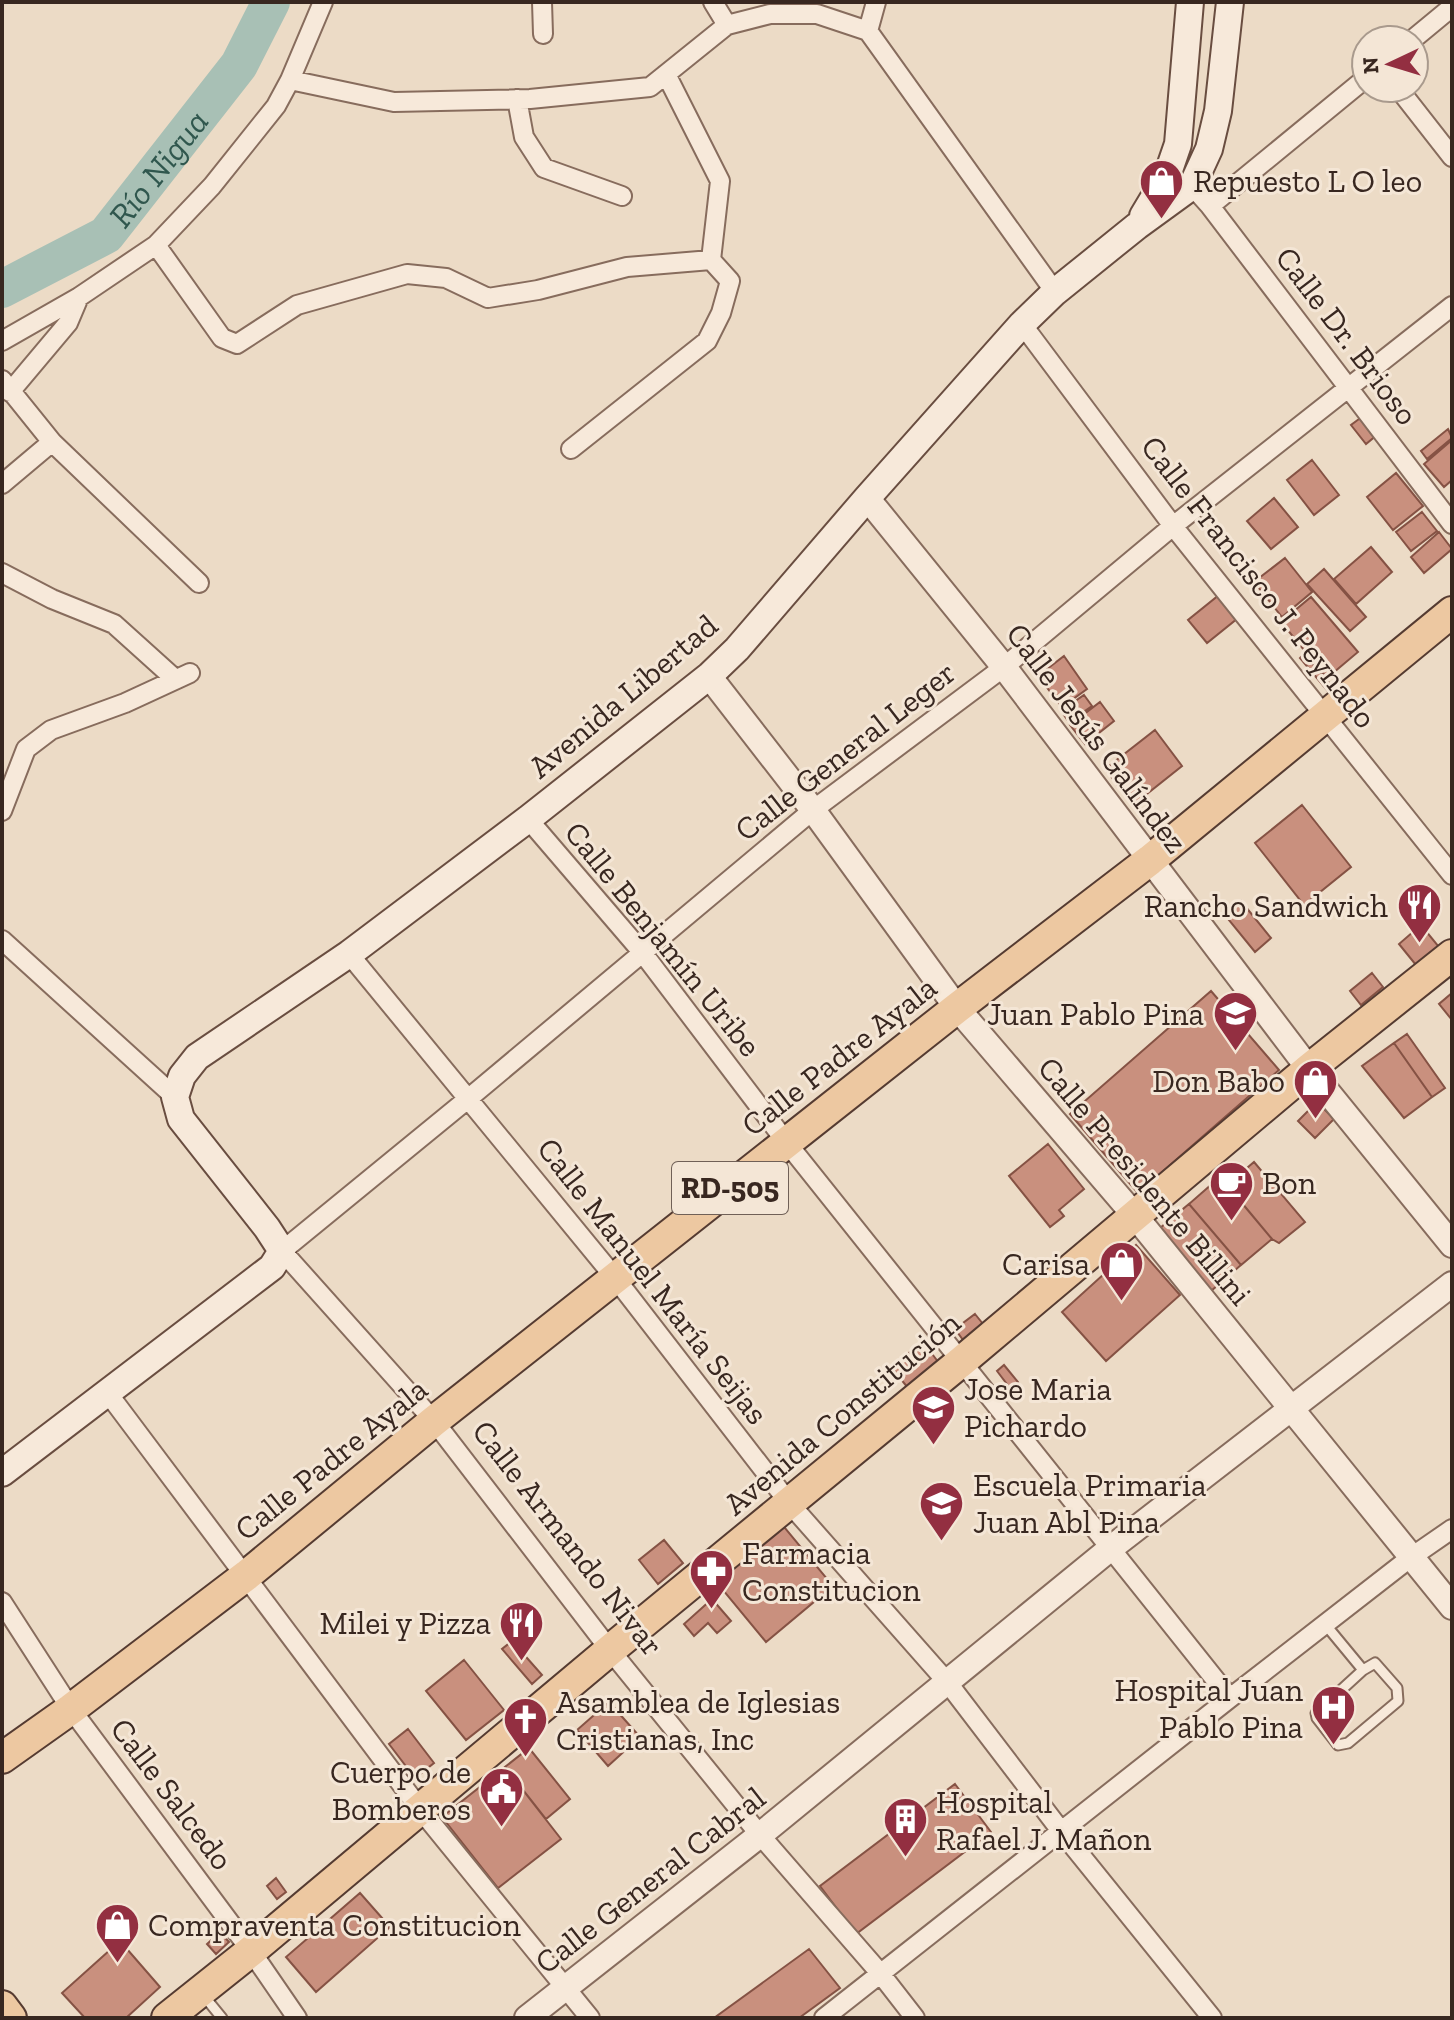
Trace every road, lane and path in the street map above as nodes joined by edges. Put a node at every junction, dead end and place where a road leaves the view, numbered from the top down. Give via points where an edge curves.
1 (323, 2) edge
2 (542, 2) edge
3 (713, 2) edge
4 (876, 2) edge
5 (1190, 2) edge
6 (1230, 2) edge
7 (1452, 7) edge
8 (727, 25) junction
9 (1430, 25) edge
10 (868, 31) junction
11 (543, 34) dead end
12 (666, 74) junction
13 (290, 80) junction
14 (1350, 91) edge
15 (517, 99) junction
16 (1411, 104) edge
17 (1452, 157) edge
18 (1192, 186) junction
19 (622, 196) dead end
20 (1210, 206) junction
21 (1137, 226) junction
22 (156, 245) junction
23 (711, 260) junction
24 (1055, 292) junction
25 (79, 297) junction
26 (1452, 306) edge
27 (1022, 324) junction
28 (2, 341) edge
29 (6, 386) edge
30 (1350, 387) junction
31 (52, 442) junction
32 (571, 449) dead end
33 (2, 484) edge
34 (867, 498) junction
35 (1452, 524) edge
36 (1173, 526) junction
37 (2, 573) edge
38 (199, 583) dead end
39 (1452, 612) edge
40 (1004, 667) junction
41 (709, 676) junction
42 (1326, 716) junction
43 (813, 810) junction
44 (2, 811) edge
45 (528, 819) junction
46 (1150, 860) junction
47 (1452, 875) edge
48 (2, 940) edge
49 (642, 952) junction
50 (349, 954) junction
51 (1452, 955) edge
52 (957, 1008) junction
53 (1309, 1069) junction
54 (175, 1097) junction
55 (469, 1098) junction
56 (787, 1143) junction
57 (1136, 1217) junction
58 (1452, 1245) edge
59 (282, 1251) junction
60 (616, 1279) junction
61 (1452, 1284) edge
62 (962, 1361) junction
63 (107, 1392) junction
64 (1292, 1409) junction
65 (434, 1421) junction
66 (2, 1473) edge
67 (790, 1504) junction
68 (1452, 1529) edge
69 (1111, 1548) junction
70 (1410, 1558) junction
71 (247, 1575) junction
72 (2, 1602) edge
73 (1452, 1607) edge
74 (1325, 1624) junction
75 (610, 1650) junction
76 (1363, 1670) junction
77 (948, 1683) junction
78 (1230, 1698) junction
79 (71, 1709) junction
80 (2, 1758) edge
81 (420, 1809) junction
82 (1061, 1831) junction
83 (760, 1835) junction
84 (251, 1951) junction
85 (880, 1973) junction
86 (566, 1986) junction
87 (200, 1992) junction
88 (2, 2006) edge
89 (11, 2018) edge
90 (167, 2018) edge
91 (222, 2018) edge
92 (297, 2018) edge
93 (527, 2018) edge
94 (590, 2018) edge
95 (824, 2018) edge
96 (915, 2018) edge
97 (1212, 2018) edge

1 - 13 street
2 - 11 street
3 - 8 street
4 - 10 street
5 - 21 main road, Avenida Libertad via 1178,144 1167,176
6 - 18 main road, Avenida Libertad via 1218,111
7 - 9 street
8 - 10 street via 770,14 817,14
8 - 12 street
10 - 24 street
12 - 15 street via 650,87
12 - 23 street via 720,181
13 - 15 street via 394,102
13 - 22 street via 276,106 212,186
14 - 20 street
15 - 19 street via 524,137 544,168
16 - 17 street
18 - 20 street, Calle Dr. Brioso
18 - 21 main road, Avenida Libertad
20 - 30 street, Calle Dr. Brioso
21 - 24 main road, Avenida Libertad
22 - 23 street via 222,338 237,344 297,305 407,274 446,278 488,298 627,267
22 - 25 street
23 - 32 street via 730,281 707,341
24 - 27 main road, Avenida Libertad
25 - 28 street
25 - 29 street via 68,323
26 - 30 street, Calle General Leger
27 - 34 main road, Avenida Libertad
27 - 36 street, Calle Francisco J. Peynado
29 - 31 street
30 - 35 street, Calle Dr. Brioso
30 - 36 street, Calle General Leger
31 - 33 street
31 - 38 street
34 - 40 street, Calle Jesús Galíndez
34 - 41 main road, Avenida Libertad
36 - 40 street, Calle General Leger
36 - 42 street, Calle Francisco J. Peynado
37 - 44 street via 114,624 182,676 51,730 26,749
39 - 42 main road, Calle Padre Ayala / RD-505
40 - 43 street, Calle General Leger
40 - 46 street, Calle Jesús Galíndez
41 - 43 street, Calle Presidente Billini
41 - 45 main road, Avenida Libertad
42 - 46 main road, Calle Padre Ayala / RD-505
42 - 47 street, Calle Francisco J. Peynado
43 - 49 street, Calle General Leger
43 - 52 street, Calle Presidente Billini
45 - 49 street, Calle Benjamín Uribe
45 - 50 main road, Avenida Libertad
46 - 52 main road, Calle Padre Ayala / RD-505
46 - 53 street, Calle Jesús Galíndez
48 - 54 street
49 - 55 street, Calle General Leger
49 - 56 street, Calle Benjamín Uribe
50 - 54 main road, Avenida Libertad via 197,1057
50 - 55 street, Calle Manuel María Seijas
51 - 53 main road, Avenida Constitución
52 - 56 main road, Calle Padre Ayala / RD-505
52 - 57 street, Calle Presidente Billini
53 - 57 main road, Avenida Constitución
53 - 58 street, Calle Jesús Galíndez
54 - 59 main road, Calle Armando Nivar via 181,1119
55 - 59 street, Calle General Leger
55 - 60 street, Calle Manuel María Seijas
56 - 60 main road, Calle Padre Ayala / RD-505
56 - 62 street, Calle Benjamín Uribe
57 - 62 main road, Avenida Constitución
57 - 64 street, Calle Presidente Billini
59 - 63 main road via 272,1267
59 - 65 street, Calle Armando Nivar
60 - 65 main road, Calle Padre Ayala / RD-505
60 - 67 street, Calle Manuel María Seijas
61 - 64 street, Calle General Cabral
62 - 67 main road, Avenida Constitución
62 - 69 street, Calle Benjamín Uribe
63 - 66 main road
63 - 71 street
64 - 69 street, Calle General Cabral
64 - 70 street, Calle Presidente Billini
65 - 71 main road, Calle Padre Ayala / RD-505
65 - 75 street, Calle Armando Nivar
67 - 75 main road, Avenida Constitución
67 - 77 street, Calle Manuel María Seijas
68 - 70 street
69 - 77 street, Calle General Cabral
69 - 78 street, Calle Benjamín Uribe
70 - 73 street, Calle Presidente Billini
70 - 74 street
71 - 79 main road, Calle Padre Ayala / RD-505
71 - 81 street
72 - 79 street, Calle Salcedo
74 - 76 lane
74 - 78 street
75 - 81 main road, Avenida Constitución
75 - 83 street, Calle Armando Nivar
76 - 76 lane via 1316,1713 1338,1745 1348,1743 1398,1701 1397,1688 1379,1666
77 - 82 street, Calle Manuel María Seijas
77 - 83 street, Calle General Cabral
78 - 82 street
79 - 80 main road, Calle Padre Ayala / RD-505
79 - 84 street, Calle Salcedo
81 - 84 main road, Avenida Constitución
81 - 86 street
82 - 85 street
82 - 97 street, Calle Manuel María Seijas
83 - 85 street, Calle Armando Nivar
83 - 86 street, Calle General Cabral
84 - 87 main road, Avenida Constitución
84 - 92 street, Calle Salcedo
85 - 95 street
85 - 96 street, Calle Armando Nivar
86 - 93 street, Calle General Cabral
86 - 94 street
87 - 90 main road, Avenida Constitución
87 - 91 lane
88 - 89 main road

